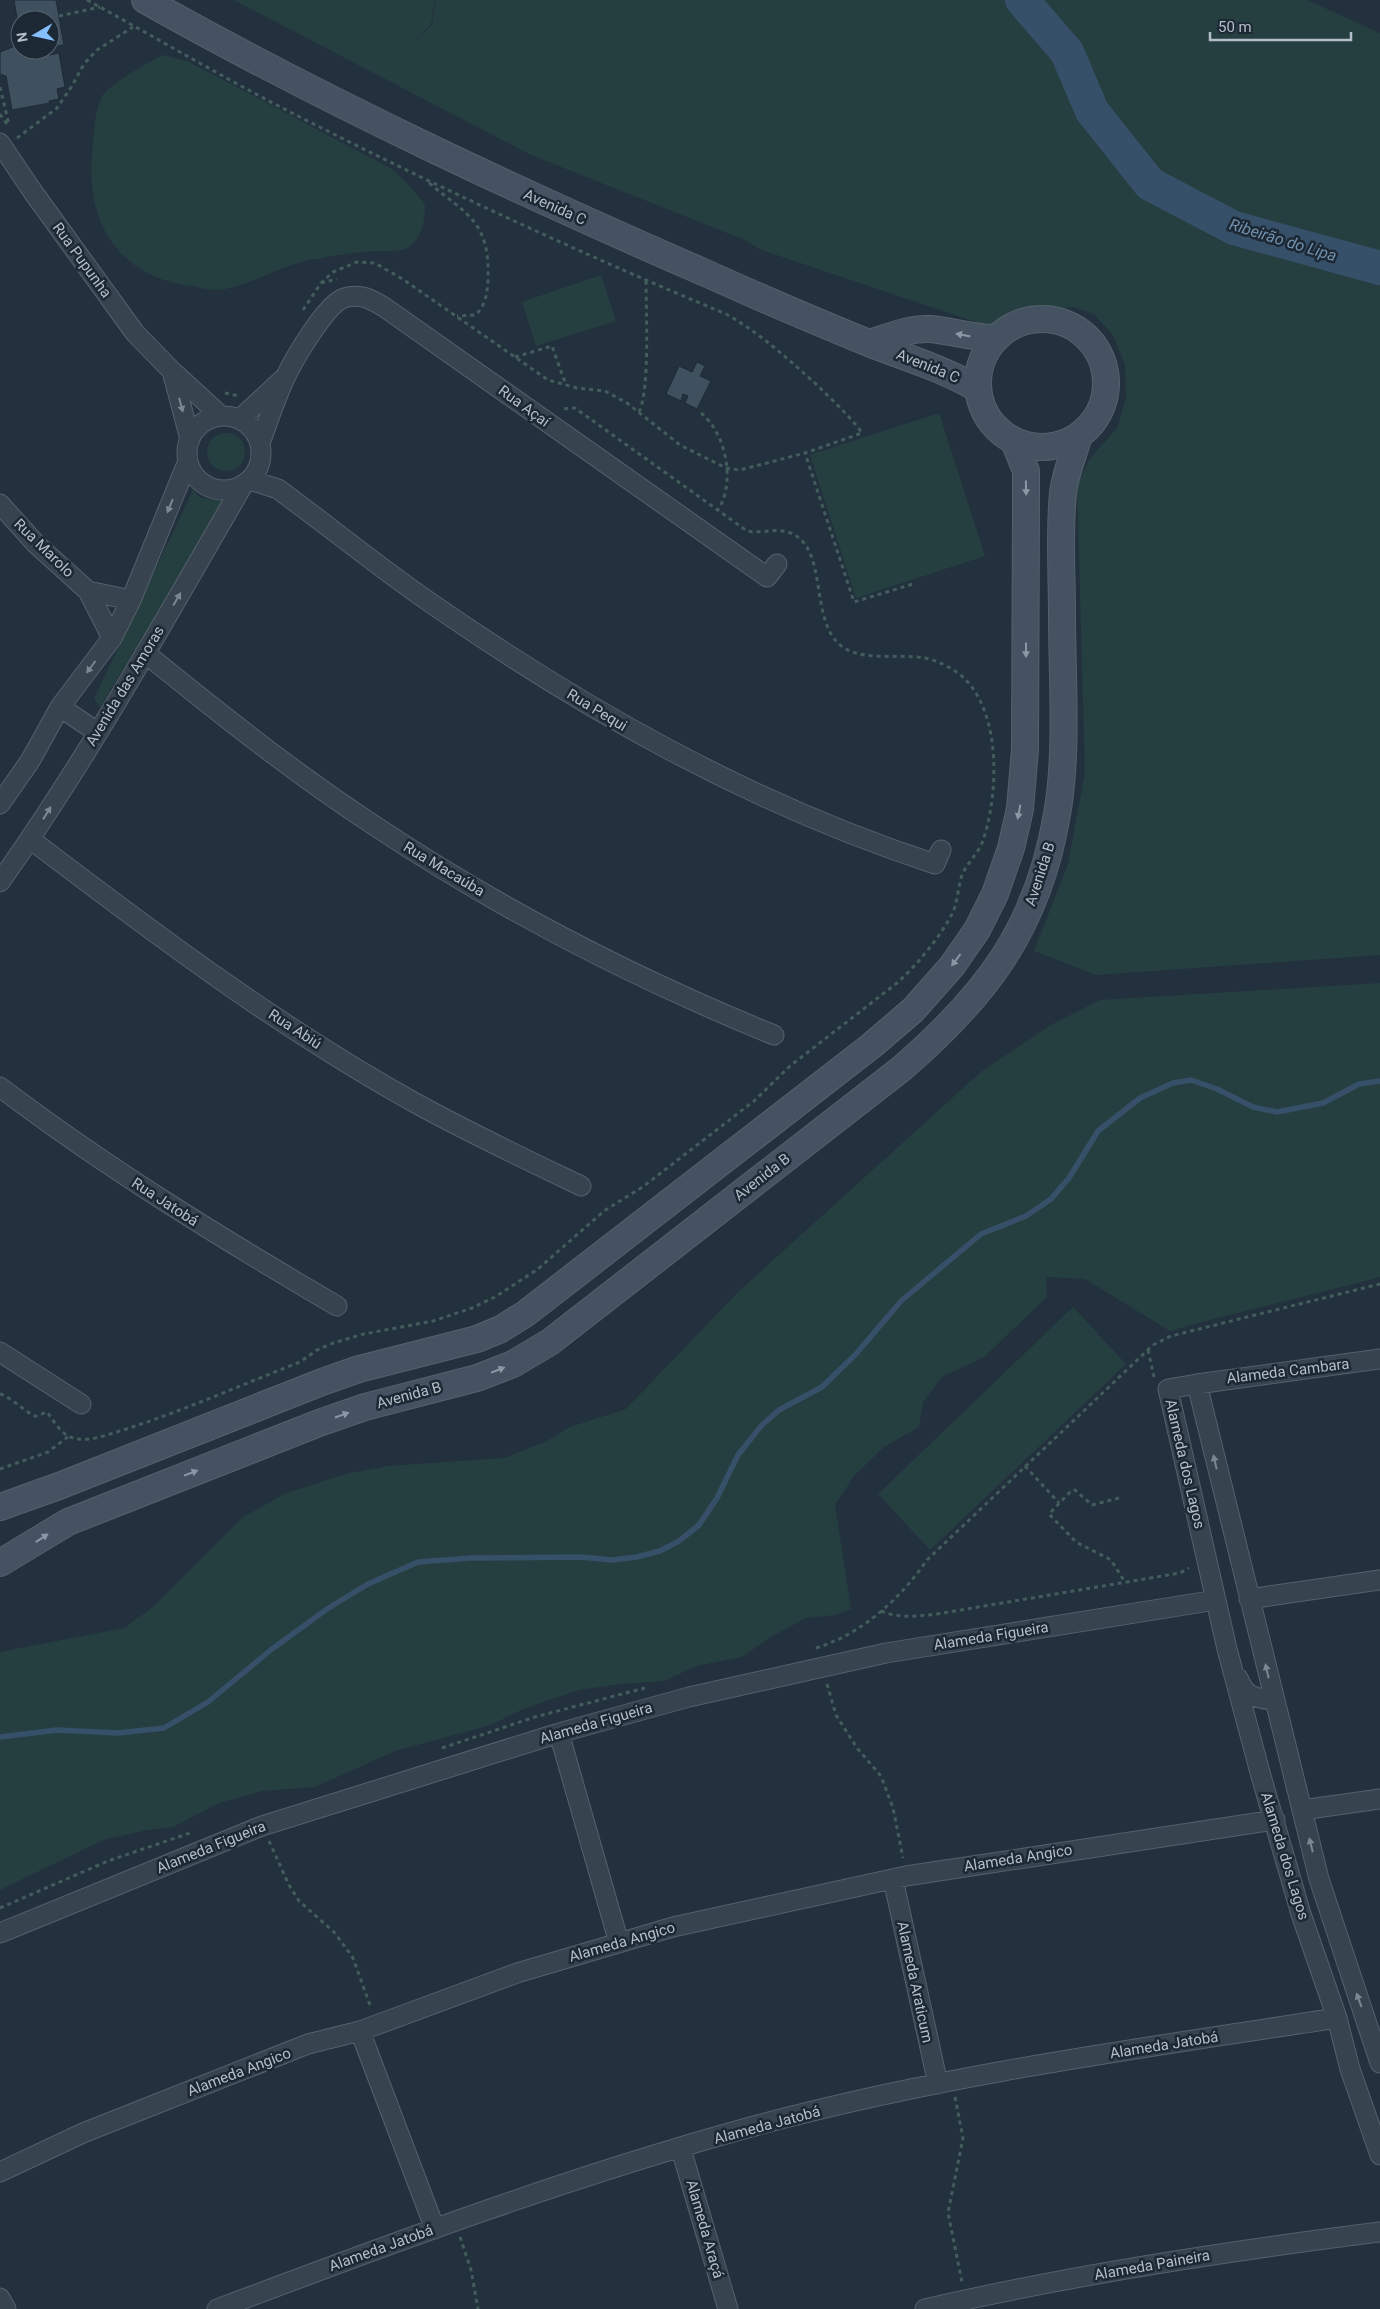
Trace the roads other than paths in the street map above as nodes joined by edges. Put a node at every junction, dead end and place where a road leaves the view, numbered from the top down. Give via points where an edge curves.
1 (145, 0) edge
2 (9, 136) edge
3 (995, 338) junction
4 (870, 343) junction
5 (172, 371) junction
6 (285, 377) junction
7 (978, 389) junction
8 (220, 416) junction
9 (240, 419) junction
10 (1080, 435) junction
11 (190, 439) junction
12 (1014, 441) junction
13 (261, 449) junction
14 (188, 461) junction
15 (247, 483) junction
16 (278, 489) junction
17 (0, 504) edge
18 (777, 564) dead end
19 (88, 591) junction
20 (131, 600) junction
21 (112, 638) junction
22 (145, 653) junction
23 (60, 707) junction
24 (97, 732) junction
25 (0, 804) edge
26 (30, 839) junction
27 (941, 850) dead end
28 (0, 882) edge
29 (774, 1035) dead end
30 (0, 1087) edge
31 (581, 1186) dead end
32 (337, 1306) dead end
33 (0, 1352) edge
34 (1380, 1359) edge
35 (1196, 1384) junction
36 (81, 1404) dead end
37 (59, 1486) junction
38 (1191, 1490) junction
39 (0, 1498) edge
40 (0, 1507) edge
41 (1233, 1538) junction
42 (0, 1563) edge
43 (1380, 1580) edge
44 (1250, 1599) junction
45 (1216, 1600) junction
46 (1227, 1649) junction
47 (1274, 1700) junction
48 (559, 1733) junction
49 (1380, 1799) edge
50 (1302, 1810) junction
51 (1275, 1820) junction
52 (899, 1878) junction
53 (1301, 1914) junction
54 (0, 1933) edge
55 (619, 1942) junction
56 (1345, 1962) junction
57 (1336, 2018) junction
58 (1374, 2023) edge
59 (369, 2028) junction
60 (1380, 2063) edge
61 (1350, 2069) junction
62 (945, 2083) junction
63 (1380, 2118) edge
64 (681, 2149) junction
65 (1380, 2155) edge
66 (0, 2172) edge
67 (435, 2228) junction
68 (1380, 2232) edge
69 (0, 2298) edge
70 (973, 2302) edge
71 (6, 2309) edge
72 (218, 2309) edge
73 (728, 2309) edge
74 (926, 2309) edge

1 - 4 street, Avenida C via 229,48 539,201
2 - 5 street, Rua Pupunha via 33,192 135,333
3 -> 4 street via 930,329 908,331
3 - 7 street via 981,361
3 - 10 street via 1015,324 1038,318 1066,323 1090,340 1102,362 1106,386 1100,410
4 - 7 street, Avenida C via 919,361
5 - 8 street, Rua Pupunha
5 -> 11 street, Rua Pupunha
6 - 9 street, Rua Açaí
6 - 13 street, Rua Açaí
6 - 18 street, Rua Açaí via 335,303 359,295 372,299 767,577
7 - 12 street via 989,420
8 - 9 street
8 - 11 street via 202,423
9 - 13 street via 255,432
10 - 12 street via 1048,447
42 -> 10 street, Avenida B via 68,1522 319,1423 420,1391 477,1378 513,1364 550,1342 942,1034 996,970 1034,900 1058,814 1062,767 1063,493
11 - 14 street
12 -> 37 street via 1026,471 1025,749 1020,809 1011,848 977,930 952,966 913,1010 637,1229 501,1329 449,1347 376,1364 331,1379
13 - 15 street via 259,467
13 - 16 street, Rua Pequi
14 - 15 street via 200,481 210,487 221,490
14 -> 20 street
15 - 16 street, Rua Pequi
22 -> 15 street, Avenida das Amoras
16 - 27 street, Rua Pequi via 423,598 636,734 760,796 882,847 935,864
17 - 19 street, Rua Marolo via 36,544
19 - 20 street
19 - 21 street, Rua Marolo
20 - 21 street
21 -> 23 street
22 - 24 street, Avenida das Amoras
22 - 29 street, Rua Macaúba via 266,748 372,824 426,858 580,947 652,983
23 - 24 street
23 - 25 street via 30,761
26 -> 24 street, Avenida das Amoras
26 - 28 street, Avenida das Amoras
26 - 31 street, Rua Abiú via 185,955 348,1063 419,1105
30 - 32 street, Rua Jatobá via 166,1204
33 - 36 street
34 - 35 street, Alameda Cambara
35 - 38 street, Alameda dos Lagos via 1168,1389
41 -> 35 street, Alameda dos Lagos
37 - 39 street
37 - 40 street
38 - 41 street via 1206,1488 1212,1492
38 - 45 street, Alameda dos Lagos
41 - 44 street, Alameda dos Lagos
43 - 44 street
47 -> 44 street, Alameda dos Lagos
45 - 46 street, Alameda dos Lagos
45 - 48 street, Alameda Figueira via 886,1653 689,1697
46 - 47 street via 1242,1689 1255,1698
46 - 51 street, Alameda dos Lagos
47 - 50 street, Alameda dos Lagos
48 - 54 street, Alameda Figueira via 262,1826
48 - 55 street
49 - 50 street
56 -> 50 street, Alameda dos Lagos
51 - 52 street, Alameda Angico
51 - 53 street, Alameda dos Lagos
52 - 55 street, Alameda Angico via 673,1927
52 - 62 street, Alameda Araticum
53 - 56 street via 1310,1912 1324,1920
53 - 57 street, Alameda dos Lagos
55 - 59 street, Alameda Angico via 518,1973
58 -> 56 street, Alameda dos Lagos
57 - 61 street, Alameda dos Lagos
57 - 62 street, Alameda Jatobá
58 - 60 street, Alameda dos Lagos
59 - 66 street, Alameda Angico via 290,2051 83,2133
59 - 67 street
61 - 63 street via 1370,2109
61 - 65 street, Alameda dos Lagos
62 - 64 street, Alameda Jatobá via 758,2125
64 - 67 street, Alameda Jatobá
64 - 73 street, Alameda Araçá
67 - 72 street, Alameda Jatobá
68 - 70 street, Alameda Paineira via 1184,2259
69 - 71 street
70 - 74 street, Alameda Paineira

